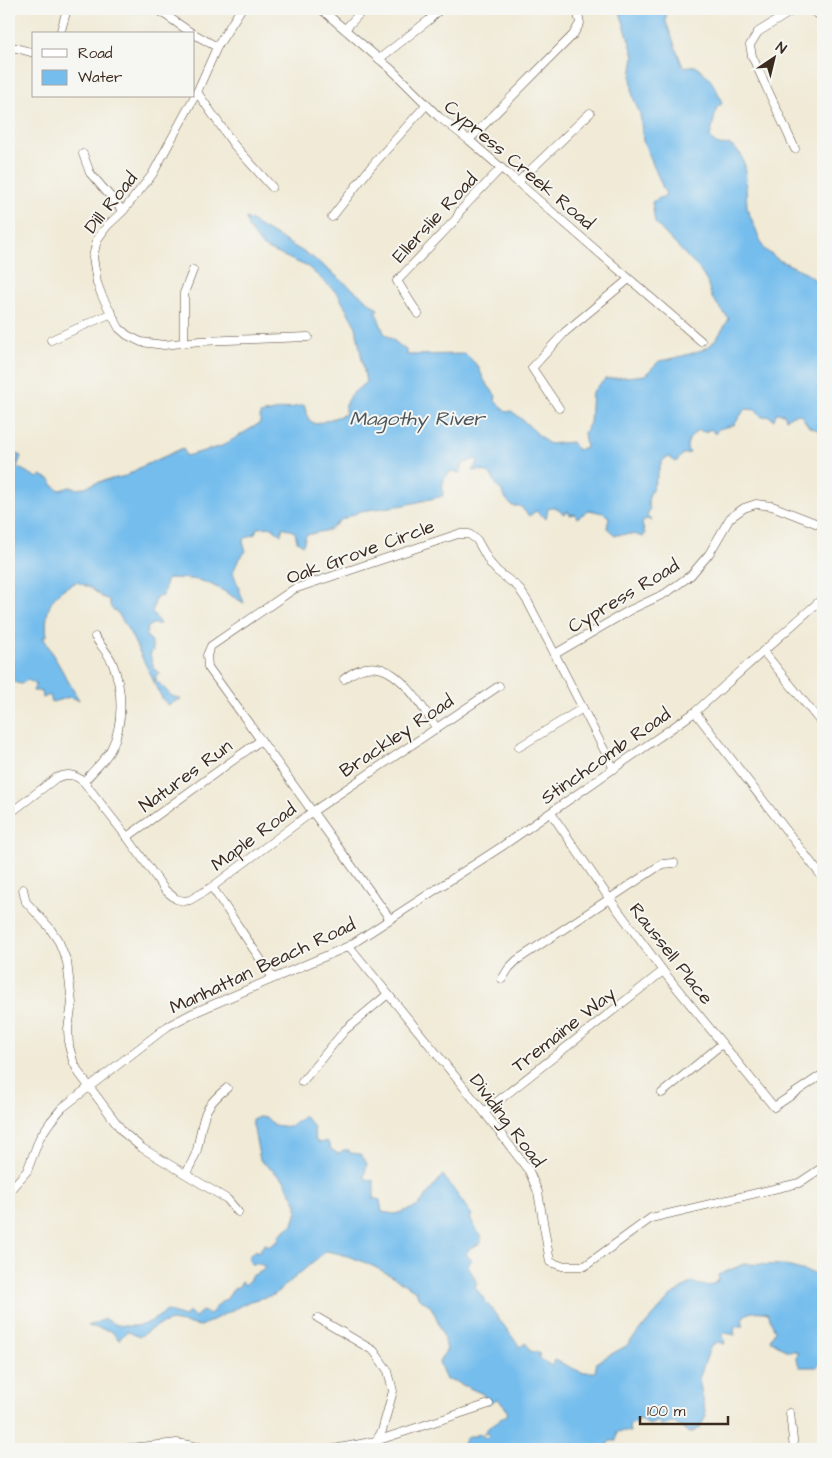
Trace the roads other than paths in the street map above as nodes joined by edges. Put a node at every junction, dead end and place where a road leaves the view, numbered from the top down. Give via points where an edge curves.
1 (67, 9) edge
2 (157, 9) edge
3 (240, 9) edge
4 (321, 9) edge
5 (364, 9) edge
6 (440, 9) edge
7 (578, 9) edge
8 (795, 9) edge
9 (809, 9) edge
10 (823, 17) edge
11 (345, 29) junction
12 (61, 32) edge
13 (190, 32) edge
14 (195, 35) edge
15 (9, 46) edge
16 (217, 48) junction
17 (32, 52) edge
18 (379, 59) junction
19 (197, 92) junction
20 (195, 96) edge
21 (194, 98) edge
22 (426, 105) junction
23 (590, 113) dead end
24 (469, 140) junction
25 (795, 149) dead end
26 (83, 154) dead end
27 (501, 168) junction
28 (518, 182) junction
29 (272, 187) dead end
30 (123, 211) junction
31 (332, 217) dead end
32 (193, 270) dead end
33 (629, 279) junction
34 (112, 313) junction
35 (418, 314) dead end
36 (308, 337) dead end
37 (51, 340) dead end
38 (701, 340) dead end
39 (184, 342) junction
40 (559, 408) dead end
41 (823, 526) edge
42 (823, 598) edge
43 (95, 637) dead end
44 (763, 651) junction
45 (555, 654) junction
46 (344, 679) dead end
47 (499, 686) dead end
48 (583, 708) junction
49 (695, 712) junction
50 (823, 725) edge
51 (436, 727) junction
52 (261, 740) junction
53 (519, 747) dead end
54 (614, 769) junction
55 (84, 782) junction
56 (312, 812) junction
57 (551, 813) junction
58 (9, 814) edge
59 (127, 837) junction
60 (674, 863) dead end
61 (821, 869) edge
62 (823, 878) edge
63 (212, 887) junction
64 (23, 889) dead end
65 (609, 898) junction
66 (390, 920) junction
67 (349, 946) junction
68 (663, 971) junction
69 (273, 978) junction
70 (502, 979) dead end
71 (388, 994) junction
72 (722, 1044) junction
73 (823, 1074) edge
74 (302, 1082) dead end
75 (91, 1086) junction
76 (227, 1088) dead end
77 (662, 1093) dead end
78 (484, 1112) junction
79 (823, 1167) edge
80 (186, 1174) junction
81 (9, 1191) edge
82 (238, 1212) dead end
83 (318, 1318) dead end
84 (489, 1404) dead end
85 (790, 1413) dead end
86 (376, 1441) junction
87 (143, 1448) edge
88 (121, 1449) edge
89 (210, 1449) edge
90 (334, 1449) edge
91 (378, 1449) edge
92 (794, 1449) edge

1 - 12 street
2 - 13 street
3 - 16 street, Dill Road
4 - 11 street, Cypress Creek Road
5 - 11 street
6 - 18 street
7 - 24 street via 580,23 573,35
8 - 25 street via 758,32 750,45 752,56
9 - 10 street
11 - 18 street, Cypress Creek Road
14 - 16 street
15 - 17 street
16 - 19 street, Dill Road
18 - 22 street, Cypress Creek Road
19 - 20 street, Dill Road
19 - 29 street via 234,146
21 - 30 street, Dill Road via 152,175
22 - 24 street, Cypress Creek Road
22 - 31 street
23 - 28 street
24 - 27 street, Cypress Creek Road
26 - 30 street via 90,173
27 - 28 street, Cypress Creek Road
27 - 35 street, Ellerslie Road via 397,281
28 - 33 street, Cypress Creek Road
30 - 34 street, Dill Road via 99,236 93,253 97,283
32 - 39 street via 184,293
33 - 38 street, Cypress Creek Road
33 - 40 street via 565,332 532,368
34 - 37 street
34 - 39 street, Dill Road via 119,328 133,339 154,345
36 - 39 street, Dill Road
41 - 45 street, Cypress Road via 772,506 756,504 744,508 730,518 709,554 691,575 666,593
42 - 44 street, Stinchcomb Road
43 - 55 street via 112,661 120,683 121,705 111,749
44 - 49 street, Stinchcomb Road
44 - 50 street
45 - 48 street, Oak Grove Circle
45 - 52 street, Oak Grove Circle via 518,587 490,563 477,540 468,534 458,534 294,589 211,646 207,655 208,667
46 - 51 street via 364,667 379,668 393,674 405,682
47 - 51 street, Brackley Road
48 - 53 street
48 - 54 street, Oak Grove Circle
49 - 54 street, Stinchcomb Road
49 - 61 street
51 - 56 street, Brackley Road
52 - 56 street, Oak Grove Circle
52 - 59 street, Natures Run
54 - 57 street, Stinchcomb Road
55 - 58 street via 74,774 65,774
55 - 59 street, Maple Road
56 - 63 street, Maple Road
56 - 66 street, Oak Grove Circle
57 - 65 street, Raussell Place
57 - 66 street, Stinchcomb Road
59 - 63 street, Maple Road via 165,890 176,899 190,900
60 - 65 street via 662,864
61 - 62 street
63 - 69 street
64 - 75 street via 26,902 49,927 67,962 72,1003 69,1046 79,1072
65 - 68 street, Raussell Place
65 - 70 street via 517,960
66 - 67 street, Manhattan Beach Road
67 - 69 street, Manhattan Beach Road
67 - 71 street, Dividing Road
68 - 72 street, Raussell Place
68 - 78 street, Tremaine Way
69 - 75 street, Manhattan Beach Road via 168,1026
71 - 74 street via 345,1030
71 - 78 street, Dividing Road
72 - 73 street, Raussell Place via 774,1107
72 - 77 street
75 - 80 street via 124,1133 142,1148
75 - 81 street, Manhattan Beach Road via 62,1108 51,1121 26,1171
76 - 80 street via 204,1112 198,1147
78 - 79 street, Dividing Road via 529,1171 538,1192 550,1262 562,1266 585,1266 651,1218 799,1183
80 - 82 street via 227,1199
83 - 86 street via 374,1350 388,1372 393,1392
84 - 86 street
85 - 92 street
86 - 90 street
86 - 91 street
87 - 88 street
87 - 89 street via 177,1443

